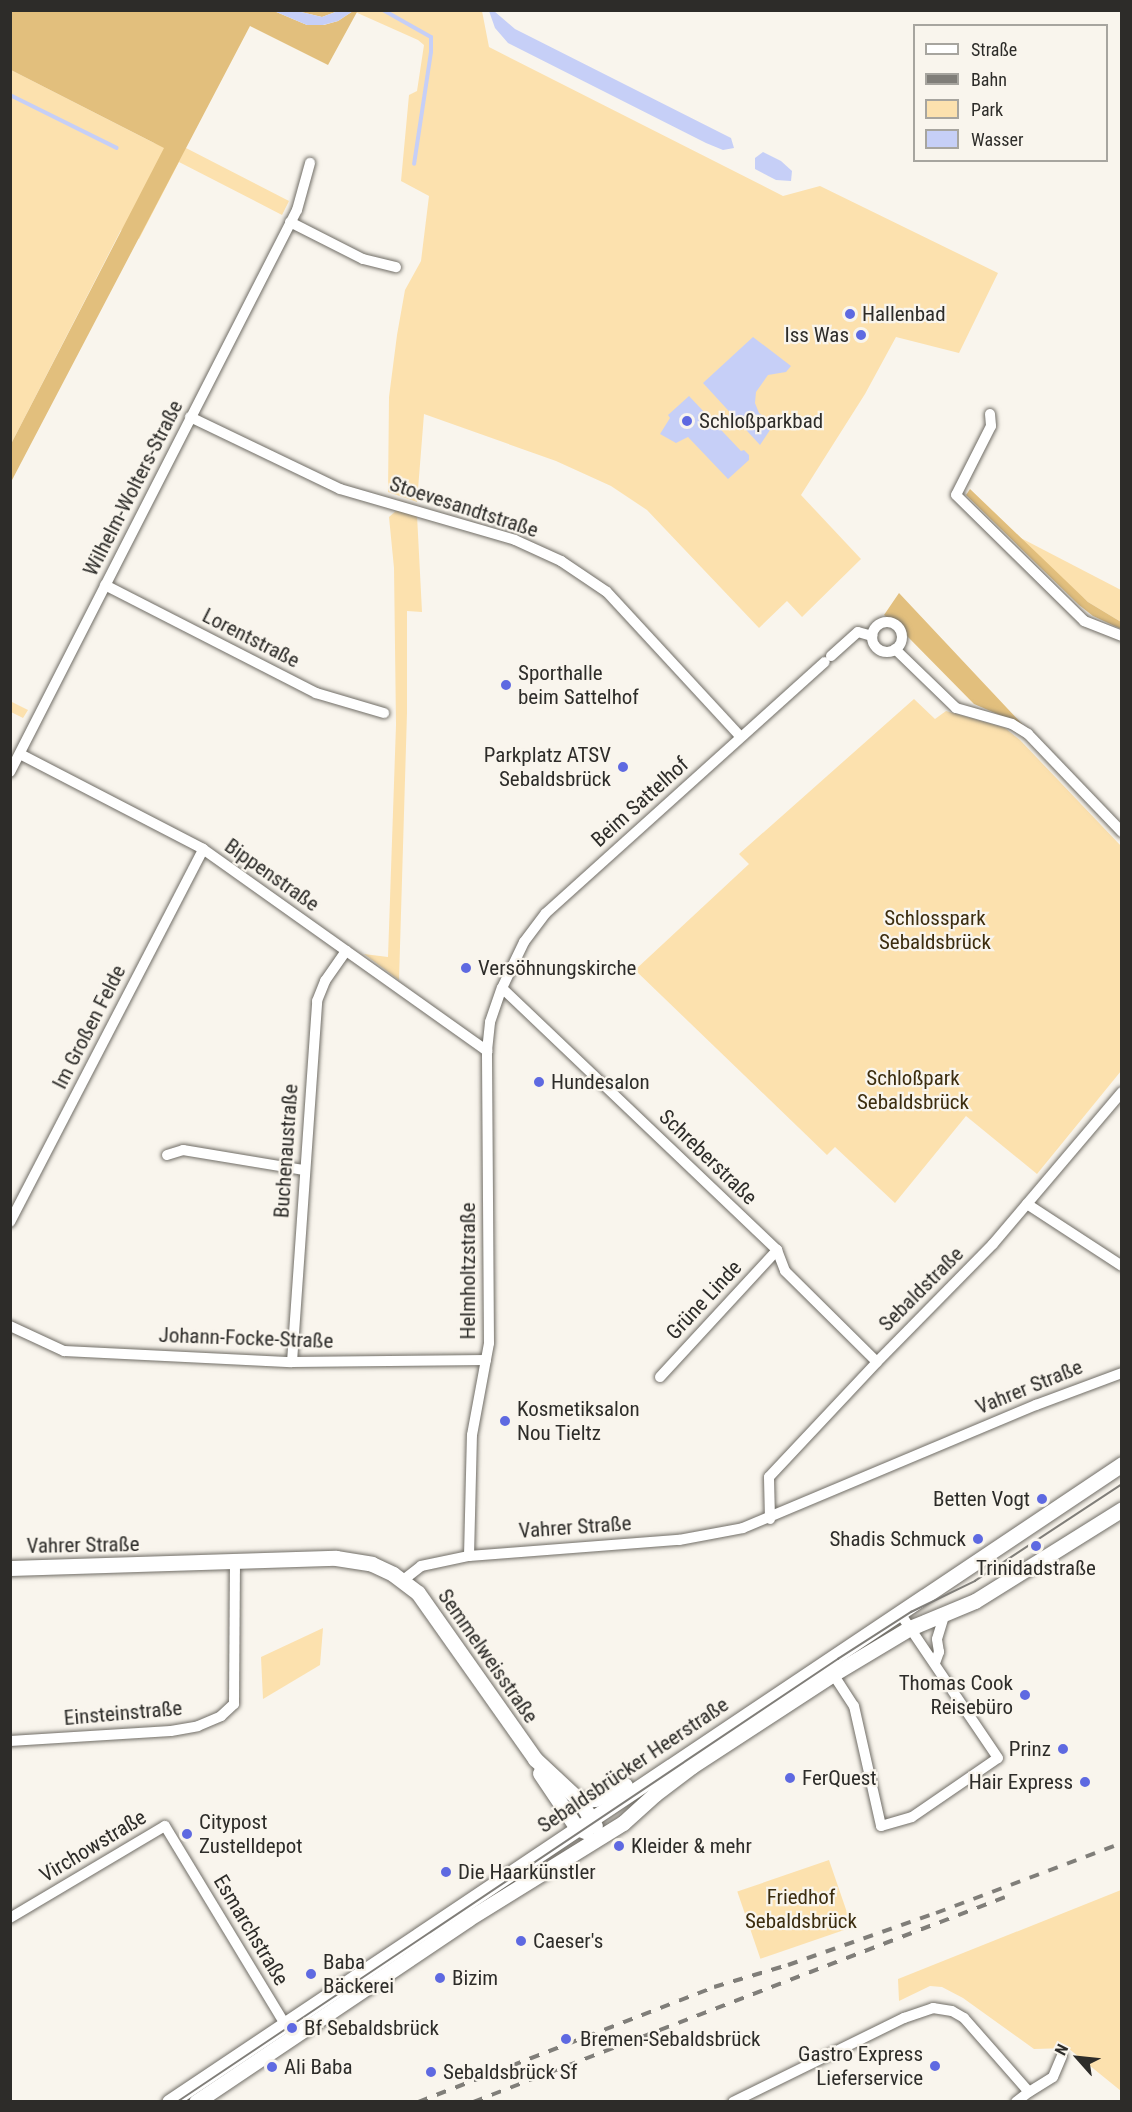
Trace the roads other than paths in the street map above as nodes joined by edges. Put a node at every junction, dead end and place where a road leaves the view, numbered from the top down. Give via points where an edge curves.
1 (310, 163) dead end
2 (290, 222) junction
3 (396, 267) dead end
4 (990, 414) dead end
5 (190, 417) junction
6 (105, 585) junction
7 (872, 636) junction
8 (1122, 636) edge
9 (896, 649) junction
10 (384, 712) dead end
11 (741, 737) junction
12 (20, 754) junction
13 (10, 772) edge
14 (1122, 832) edge
15 (203, 849) junction
16 (346, 951) junction
17 (502, 988) junction
18 (487, 1051) junction
19 (1122, 1092) edge
20 (167, 1155) dead end
21 (304, 1170) junction
22 (1027, 1204) junction
23 (10, 1222) edge
24 (777, 1250) junction
25 (1122, 1266) edge
26 (10, 1326) edge
27 (486, 1360) junction
28 (292, 1362) junction
29 (877, 1362) junction
30 (1122, 1373) edge
31 (660, 1377) dead end
32 (1122, 1464) edge
33 (1122, 1509) edge
34 (770, 1519) junction
35 (1122, 1519) edge
36 (1086, 1532) junction
37 (469, 1556) junction
38 (235, 1563) junction
39 (10, 1568) edge
40 (402, 1581) junction
41 (899, 1612) junction
42 (944, 1616) junction
43 (910, 1628) junction
44 (935, 1663) junction
45 (833, 1674) junction
46 (10, 1741) edge
47 (535, 1759) junction
48 (637, 1786) junction
49 (580, 1801) junction
50 (592, 1818) junction
51 (165, 1826) joint
52 (577, 1828) junction
53 (599, 1838) junction
54 (10, 1918) edge
55 (285, 2024) junction
56 (1062, 2056) dead end
57 (1029, 2092) junction
58 (169, 2102) edge
59 (196, 2102) edge
60 (733, 2102) edge
61 (1016, 2102) edge

1 - 2 street, Wilhelm-Wolters-Straße via 301,201
2 - 3 street via 363,259
2 - 5 street, Wilhelm-Wolters-Straße
4 - 8 street via 991,426 956,495 1084,621
5 - 6 street, Wilhelm-Wolters-Straße
5 - 11 street, Stoevesandtstraße via 340,489 516,540 561,561 607,592
6 - 10 street, Lorentstraße via 316,693
6 - 12 street, Wilhelm-Wolters-Straße
7 - 9 street via 879,650
7 - 9 street via 880,624 893,623 902,637
7 - 11 street, Beim Sattelhof via 858,632
9 - 14 street via 956,708 1012,724 1029,734
11 - 17 street, Beim Sattelhof via 546,913 524,942
12 - 13 street, Wilhelm-Wolters-Straße
12 - 15 street, Bippenstraße
15 - 16 street, Bippenstraße
15 - 23 street, Im Großen Felde
16 - 18 street, Bippenstraße
16 - 21 street, Buchenaustraße via 325,981 317,1001
17 - 18 street, Helmholtzstraße via 490,1022
17 - 24 street, Schreberstraße
18 - 27 street, Helmholtzstraße
19 - 22 street, Sebaldstraße
20 - 21 street via 183,1150
21 - 28 street, Buchenaustraße
22 - 25 street
22 - 29 street, Sebaldstraße
24 - 29 street, Schreberstraße via 785,1270
24 - 31 street, Grüne Linde
26 - 28 street, Johann-Focke-Straße via 64,1351
27 - 28 street, Johann-Focke-Straße
27 - 37 street, Helmholtzstraße via 472,1435
29 - 34 street, Sebaldstraße via 769,1477
30 - 34 street, Vahrer Straße via 1036,1405
32 - 41 main road, Sebaldsbrücker Heerstraße
33 - 36 main road, Sebaldsbrücker Heerstraße
34 - 37 street, Vahrer Straße via 680,1540
35 - 36 main road via 1106,1530
36 - 42 main road, Sebaldsbrücker Heerstraße
37 - 40 street, Vahrer Straße via 421,1566
38 - 39 main road, Vahrer Straße
38 - 40 main road, Vahrer Straße via 336,1558 372,1564
38 - 46 street, Einsteinstraße via 234,1704 221,1716 171,1731
40 - 47 main road, Semmelweisstraße via 418,1593
41 - 43 street
41 - 48 main road, Sebaldsbrücker Heerstraße
42 - 43 main road, Sebaldsbrücker Heerstraße
42 - 44 street
43 - 44 street
43 - 45 main road, Sebaldsbrücker Heerstraße
44 - 45 street via 998,1758 912,1817 881,1826 854,1706
45 - 53 main road, Sebaldsbrücker Heerstraße via 692,1766
47 - 49 main road, Semmelweisstraße
47 - 52 main road, Semmelweisstraße
48 - 49 main road via 625,1785 595,1799
48 - 50 main road, Sebaldsbrücker Heerstraße
49 - 50 main road, Semmelweisstraße
50 - 52 main road, Sebaldsbrücker Heerstraße
50 - 53 main road, Semmelweisstraße
51 - 54 street, Virchowstraße
51 - 55 street, Esmarchstraße
52 - 53 main road
52 - 55 main road, Sebaldsbrücker Heerstraße
53 - 59 main road, Sebaldsbrücker Heerstraße via 468,1919
55 - 58 main road, Sebaldsbrücker Heerstraße
56 - 57 street via 1053,2077
57 - 60 street via 964,2018 933,2008 904,2018
57 - 61 street

